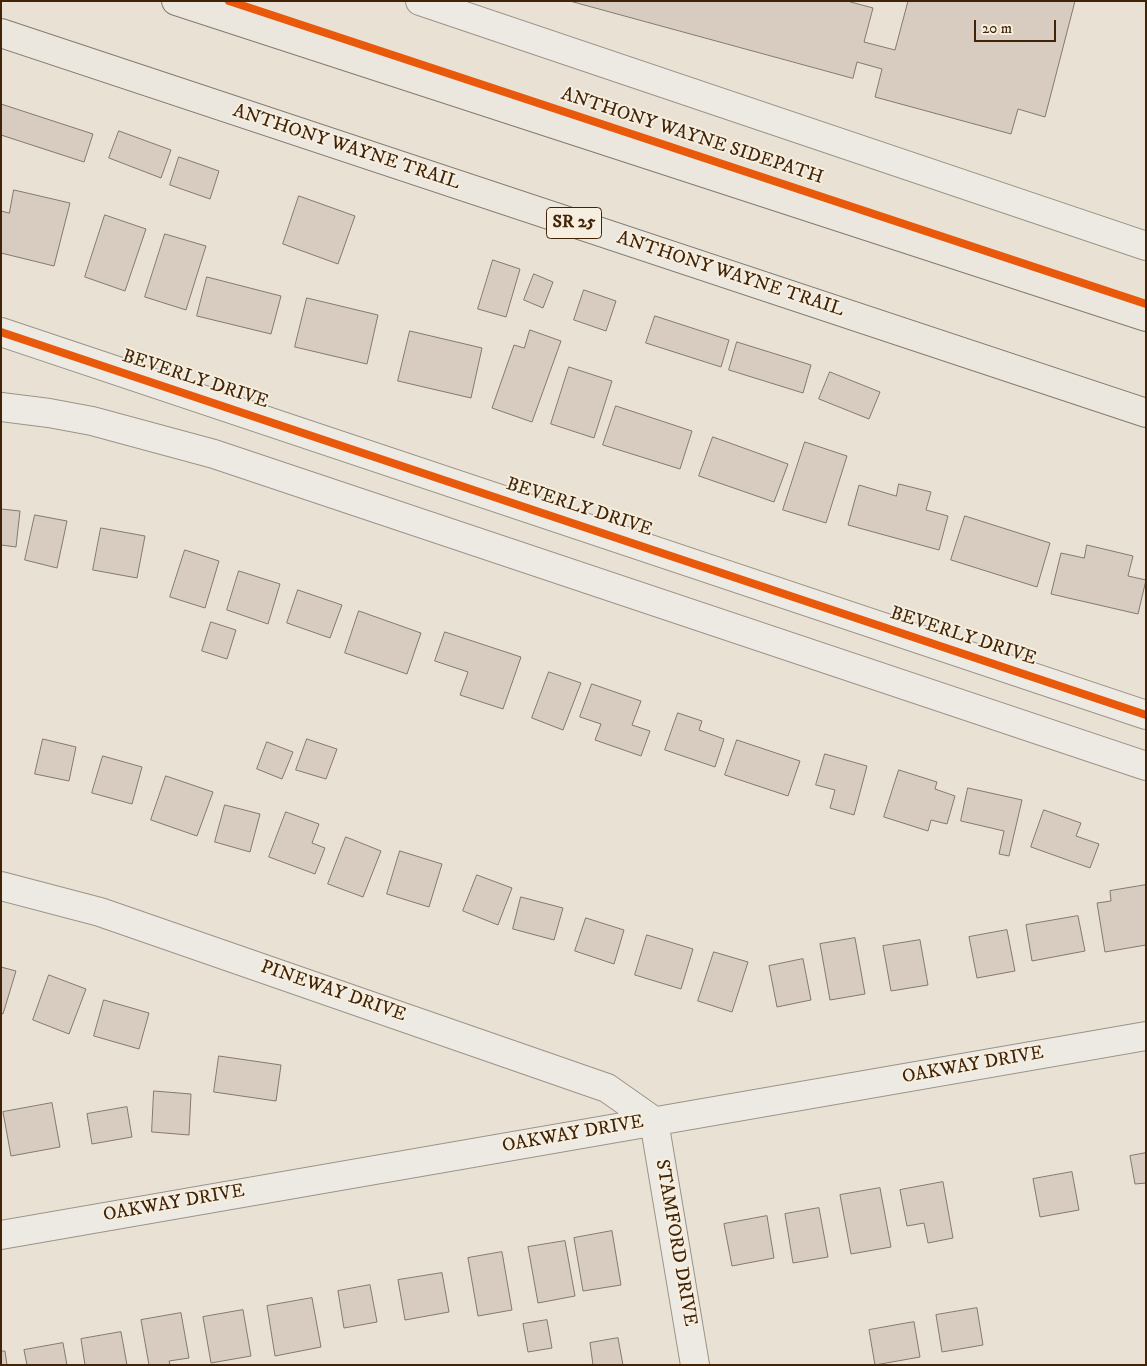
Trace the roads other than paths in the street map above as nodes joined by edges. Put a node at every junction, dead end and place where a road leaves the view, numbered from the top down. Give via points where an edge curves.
1 (156, 1) edge
2 (176, 1) edge
3 (420, 1) edge
4 (230, 20) junction
5 (1, 33) edge
6 (1146, 246) edge
7 (1146, 317) edge
8 (1, 332) edge
9 (1, 407) edge
10 (1146, 413) edge
11 (1146, 715) edge
12 (1146, 766) edge
13 (1, 886) edge
14 (1146, 1036) edge
15 (654, 1121) junction
16 (1, 1234) edge
17 (695, 1365) edge

1 - 4 highway
2 - 4 highway
3 - 6 street
4 - 7 highway
5 - 10 highway, ANTHONY WAYNE TRAIL / SR 25
8 - 11 street, BEVERLY DRIVE
9 - 12 street via 92,421 214,454
13 - 15 street, PINEWAY DRIVE via 100,912 607,1088
14 - 15 street, OAKWAY DRIVE
15 - 16 street, OAKWAY DRIVE
15 - 17 street, STAMFORD DRIVE

